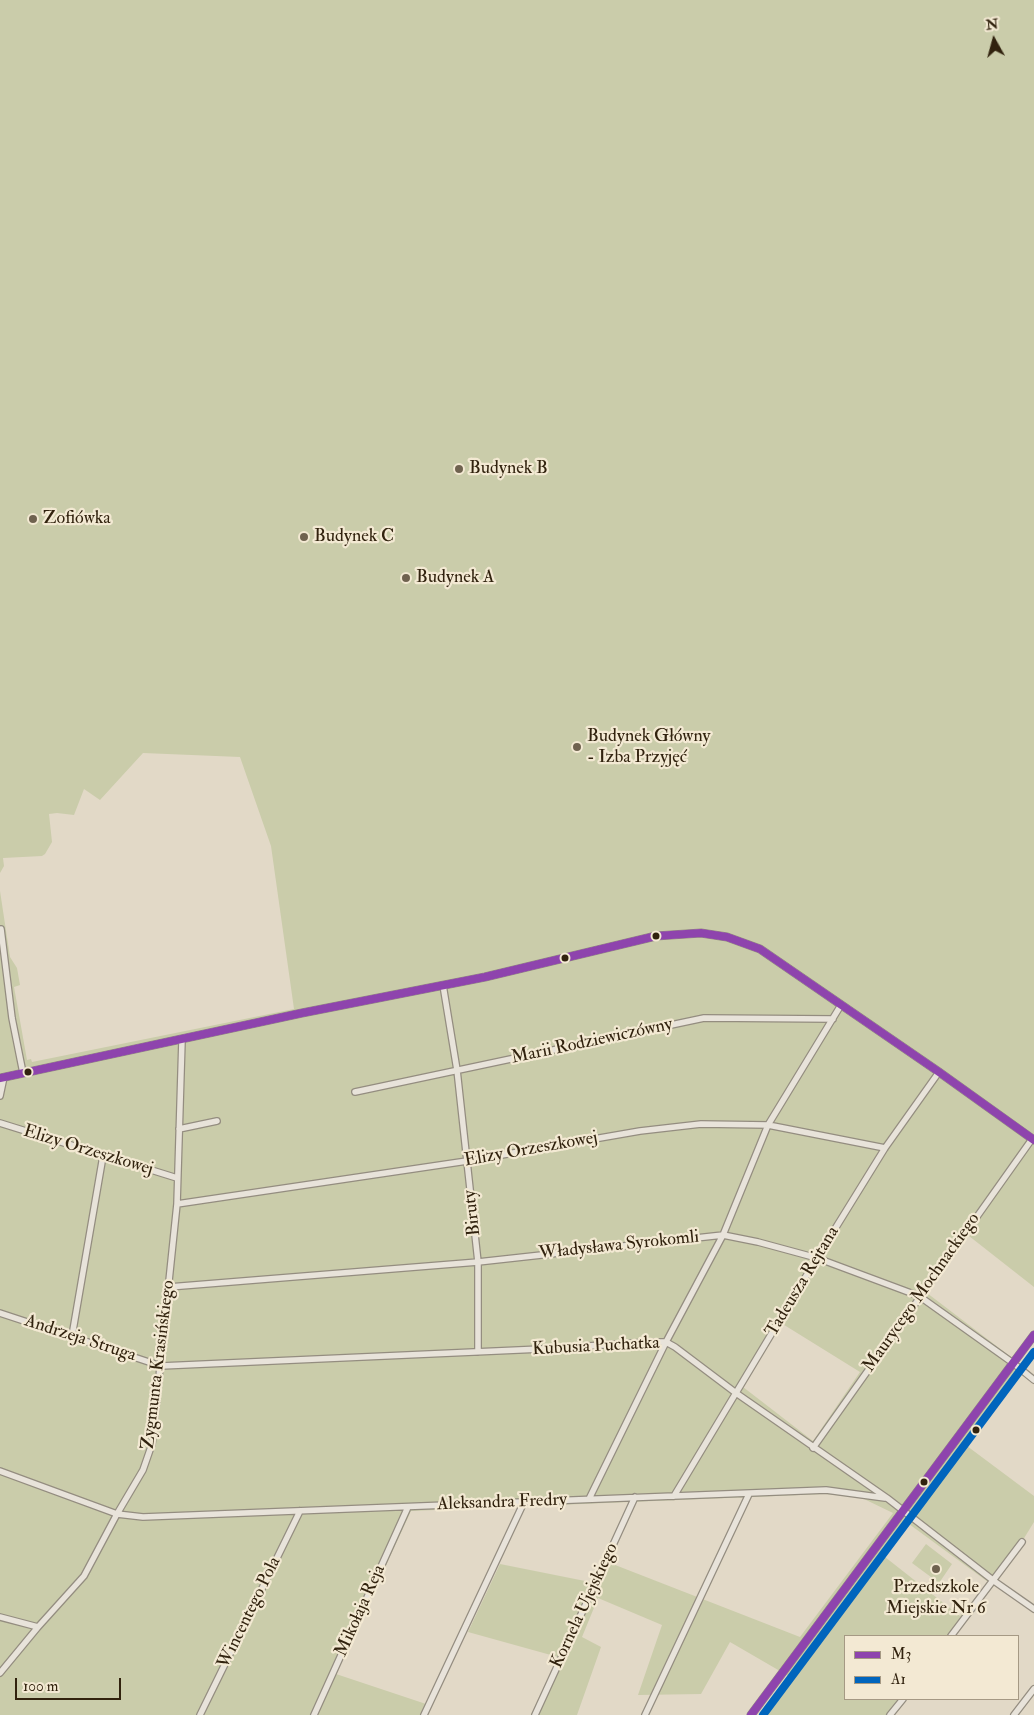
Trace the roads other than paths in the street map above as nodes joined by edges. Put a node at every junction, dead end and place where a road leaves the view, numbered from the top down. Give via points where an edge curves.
1 (1, 929) edge
2 (443, 985) junction
3 (841, 1005) junction
4 (833, 1019) junction
5 (182, 1040) junction
6 (457, 1070) junction
7 (939, 1072) junction
8 (24, 1073) junction
9 (2, 1077) edge
10 (354, 1092) dead end
11 (0, 1096) edge
12 (217, 1121) dead end
13 (0, 1123) edge
14 (768, 1125) junction
15 (179, 1129) junction
16 (1033, 1140) edge
17 (885, 1148) junction
18 (103, 1156) junction
19 (468, 1161) junction
20 (177, 1178) junction
21 (177, 1204) junction
22 (723, 1235) junction
23 (817, 1258) junction
24 (478, 1262) junction
25 (168, 1287) junction
26 (919, 1296) junction
27 (0, 1313) edge
28 (1034, 1335) edge
29 (72, 1336) junction
30 (666, 1342) junction
31 (478, 1352) junction
32 (1013, 1363) junction
33 (161, 1366) junction
34 (1034, 1380) edge
35 (736, 1394) junction
36 (813, 1448) junction
37 (0, 1472) edge
38 (749, 1494) junction
39 (674, 1496) junction
40 (636, 1498) junction
41 (887, 1498) junction
42 (589, 1499) junction
43 (524, 1502) junction
44 (408, 1506) junction
45 (300, 1511) junction
46 (904, 1511) junction
47 (117, 1514) junction
48 (1022, 1542) dead end
49 (994, 1581) junction
50 (1034, 1609) edge
51 (0, 1617) edge
52 (38, 1627) junction
53 (952, 1635) edge
54 (0, 1673) edge
55 (1034, 1689) edge
56 (902, 1700) edge
57 (200, 1715) edge
58 (314, 1715) edge
59 (424, 1715) edge
60 (535, 1715) edge
61 (645, 1715) edge
62 (751, 1715) edge
63 (890, 1715) edge
64 (1014, 1715) edge

1 - 8 street via 12,1018
2 - 3 street via 656,936 701,933 728,937 760,948
2 - 5 street
2 - 6 street, Biruty
3 - 4 street
3 - 7 street
4 - 6 street, Marii Rodziewiczówny via 704,1018
4 - 14 street
5 - 8 street
5 - 15 street, Zygmunta Krasińskiego
6 - 10 street, Marii Rodziewiczówny
6 - 19 street, Biruty
7 - 16 street
7 - 17 street, Tadeusza Rejtana
8 - 9 street
9 - 11 street
12 - 15 street
13 - 18 street, Elizy Orzeszkowej
14 - 17 street, Elizy Orzeszkowej
14 - 19 street, Elizy Orzeszkowej via 700,1124 640,1131
14 - 22 street
15 - 20 street, Zygmunta Krasińskiego
16 - 26 street, Maurycego Mochnackiego
17 - 23 street, Tadeusza Rejtana
18 - 20 street, Elizy Orzeszkowej
18 - 29 street
19 - 21 street, Elizy Orzeszkowej
19 - 24 street, Biruty
20 - 21 street, Zygmunta Krasińskiego
21 - 25 street, Zygmunta Krasińskiego
22 - 23 street, Władysława Syrokomli
22 - 24 street, Władysława Syrokomli
22 - 30 street
23 - 26 street, Władysława Syrokomli
23 - 35 street, Tadeusza Rejtana
24 - 25 street, Władysława Syrokomli
24 - 31 street, Biruty
25 - 33 street, Zygmunta Krasińskiego
26 - 32 street, Władysława Syrokomli
26 - 36 street, Maurycego Mochnackiego
27 - 29 street, Andrzeja Struga
28 - 32 street
29 - 33 street, Andrzeja Struga
30 - 31 street, Kubusia Puchatka
30 - 35 street, Kubusia Puchatka
30 - 42 street
31 - 33 street, Kubusia Puchatka
32 - 34 street, Władysława Syrokomli
32 - 46 street
33 - 47 street, Zygmunta Krasińskiego via 152,1444 143,1470
35 - 36 street, Kubusia Puchatka
35 - 39 street, Tadeusza Rejtana
36 - 41 street, Kubusia Puchatka
37 - 47 street, Aleksandra Fredry
38 - 39 street, Aleksandra Fredry
38 - 41 street, Aleksandra Fredry via 826,1490
38 - 61 street
39 - 40 street, Aleksandra Fredry
40 - 42 street, Aleksandra Fredry
40 - 60 street, Kornela Ujejskiego
41 - 46 street, Kubusia Puchatka
42 - 43 street, Aleksandra Fredry
43 - 44 street, Aleksandra Fredry
43 - 59 street
44 - 45 street, Aleksandra Fredry
44 - 58 street, Mikołaja Reja
45 - 47 street, Aleksandra Fredry via 142,1518
45 - 57 street, Wincentego Pola
46 - 49 street, Kubusia Puchatka
46 - 62 street
47 - 52 street, Zygmunta Krasińskiego via 84,1576
48 - 49 street
49 - 50 street, Kubusia Puchatka
49 - 53 street
51 - 52 street
52 - 54 street, Zygmunta Krasińskiego
55 - 64 street
56 - 63 street

